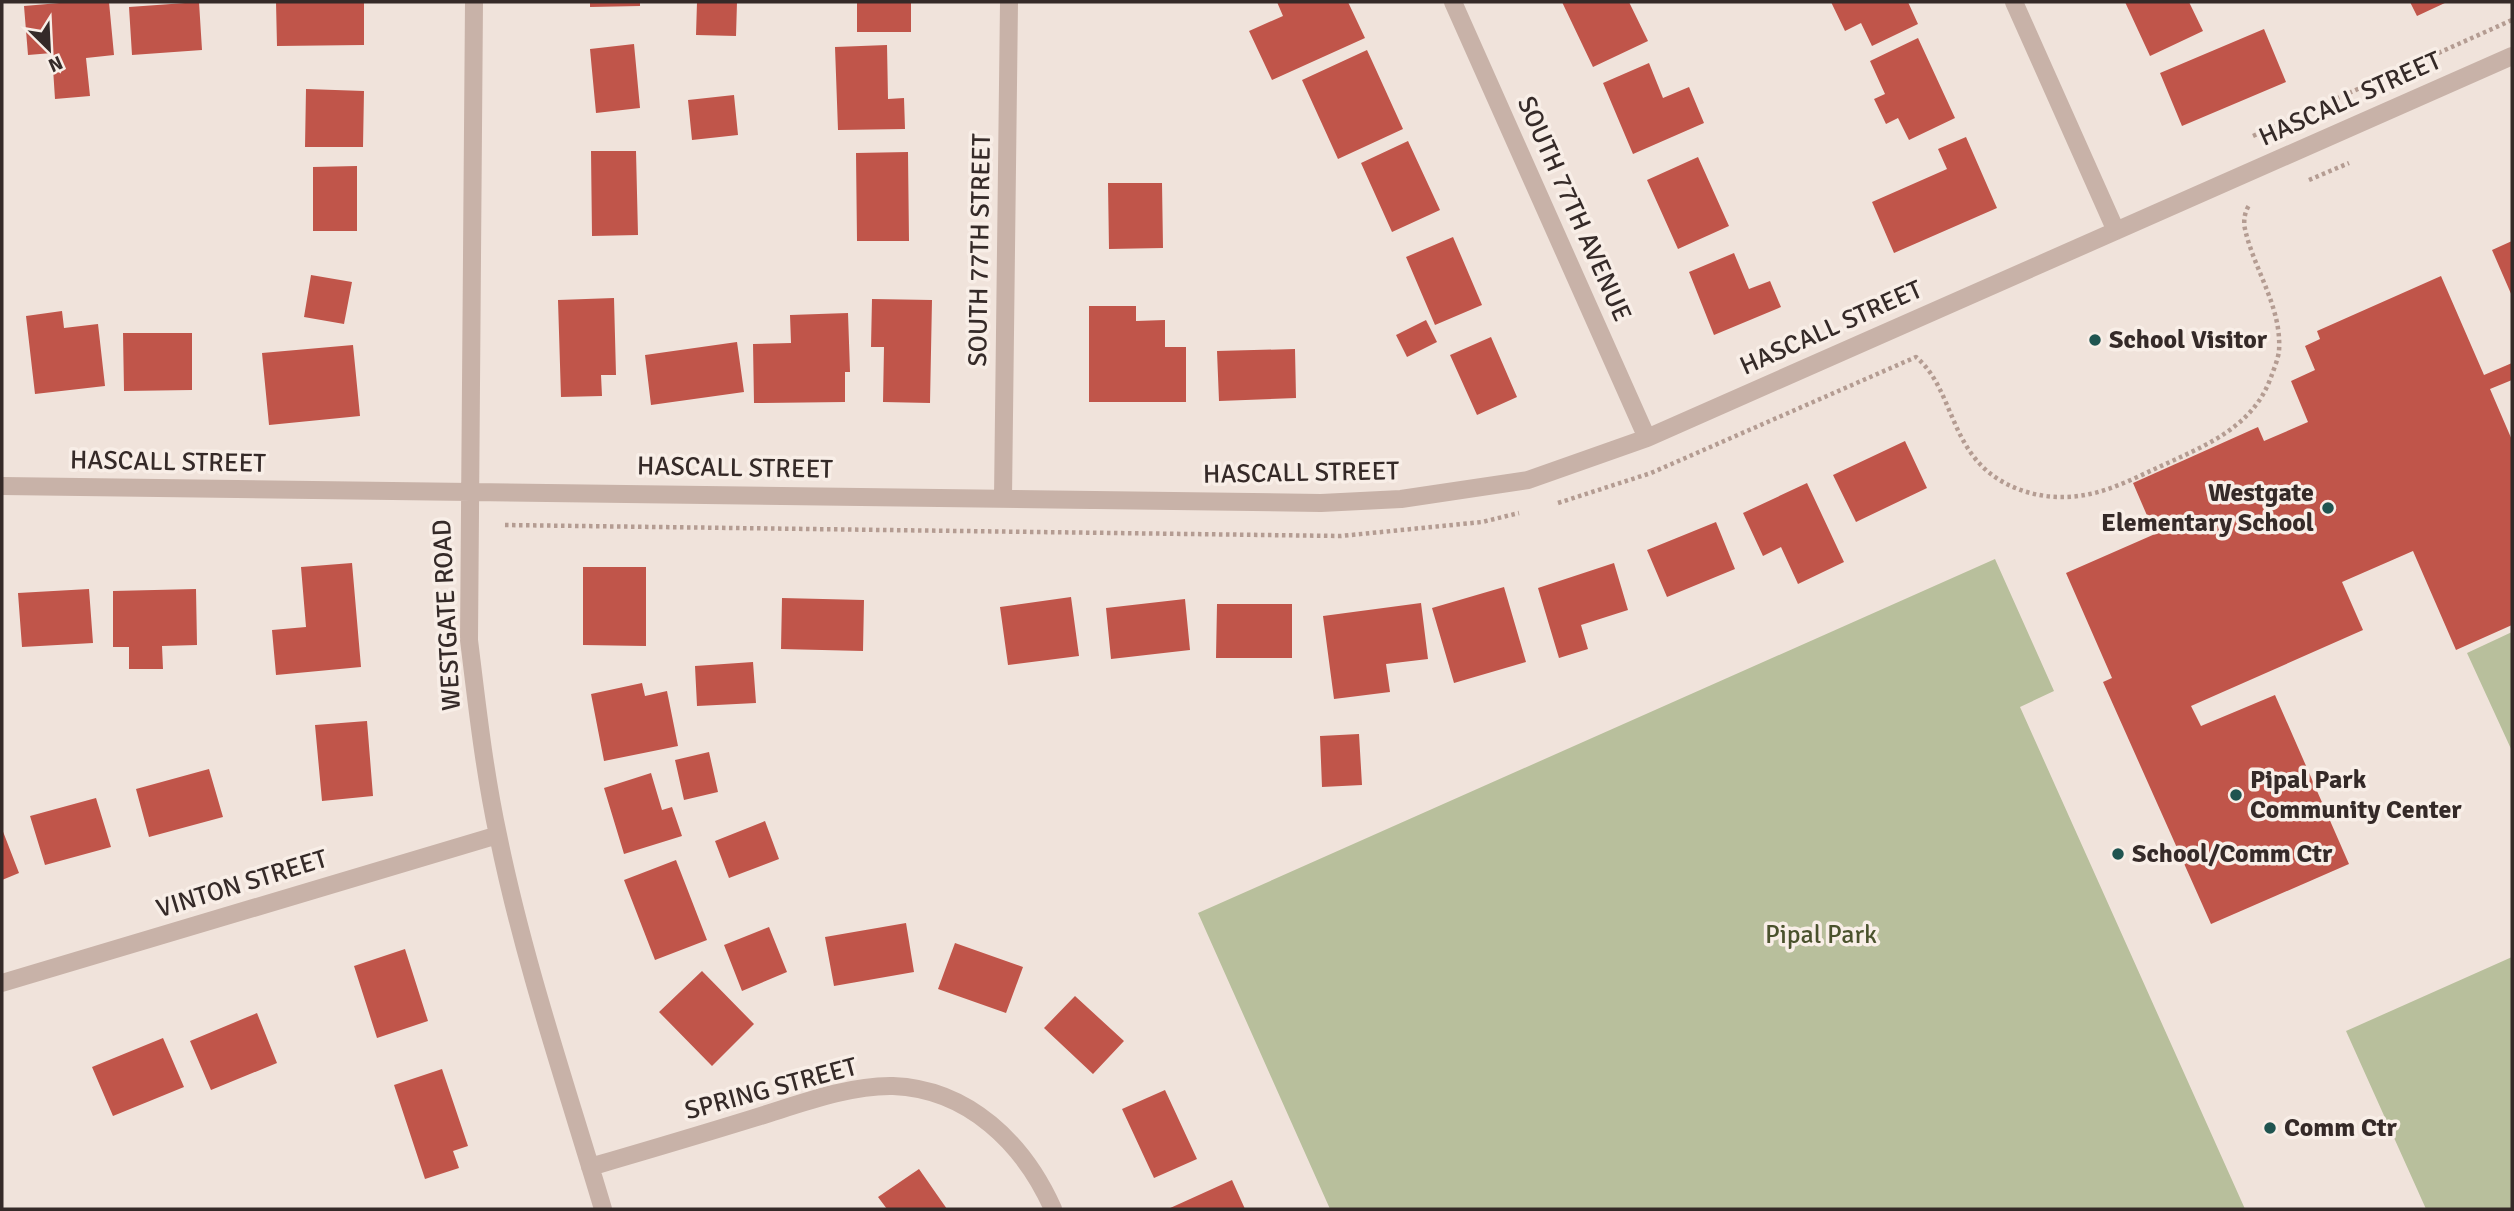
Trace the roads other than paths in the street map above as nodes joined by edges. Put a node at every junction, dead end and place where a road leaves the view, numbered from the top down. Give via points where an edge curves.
1 (474, 2) edge
2 (1009, 2) edge
3 (1453, 2) edge
4 (2014, 2) edge
5 (2512, 56) edge
6 (2116, 231) junction
7 (1647, 438) junction
8 (2, 486) edge
9 (468, 491) junction
10 (1003, 498) junction
11 (498, 835) junction
12 (2, 983) edge
13 (590, 1167) junction
14 (603, 1209) edge
15 (1053, 1209) edge

1 - 9 street, WESTGATE ROAD
2 - 10 street, SOUTH 77TH STREET
3 - 7 street, SOUTH 77TH AVENUE
4 - 6 street
5 - 6 street, HASCALL STREET
6 - 7 street, HASCALL STREET
7 - 10 street, HASCALL STREET via 1528,480 1401,499 1321,503
8 - 9 street, HASCALL STREET
9 - 10 street, HASCALL STREET
9 - 11 street, WESTGATE ROAD via 470,640 481,744
11 - 12 street, VINTON STREET
11 - 13 street, WESTGATE ROAD via 523,940
13 - 14 street, WESTGATE ROAD
13 - 15 street, SPRING STREET via 860,1090 894,1086 937,1094 966,1106 1005,1136 1028,1162

